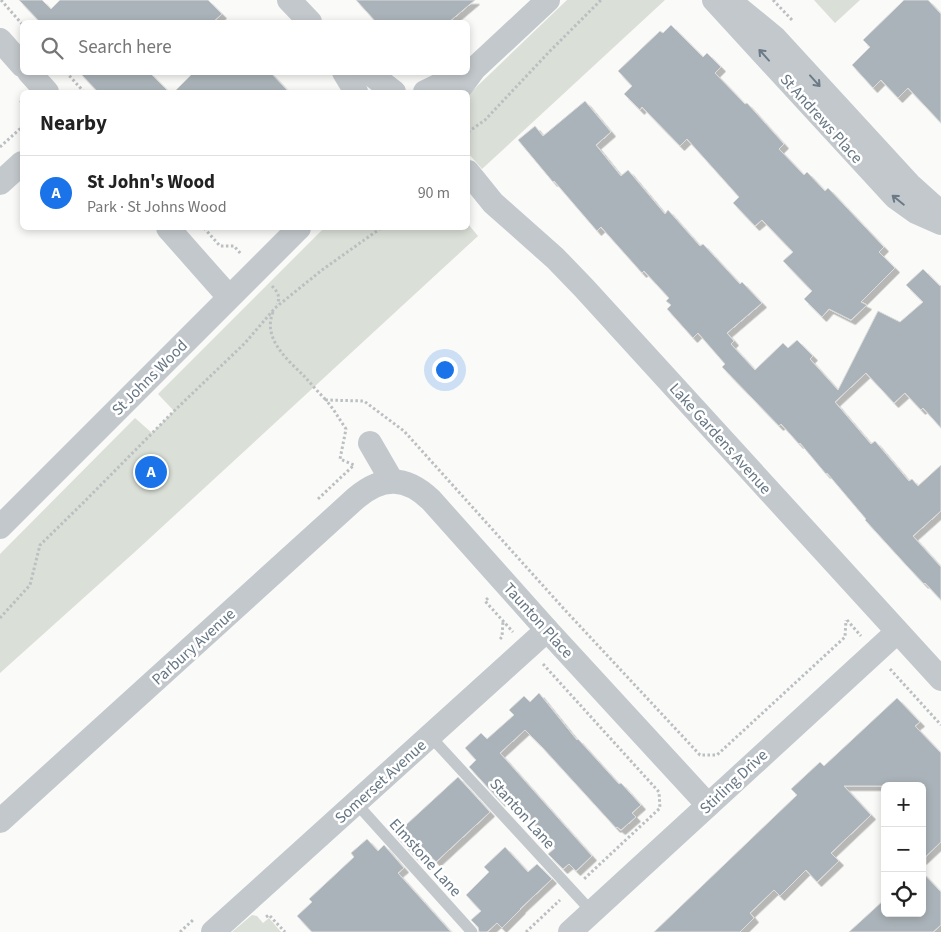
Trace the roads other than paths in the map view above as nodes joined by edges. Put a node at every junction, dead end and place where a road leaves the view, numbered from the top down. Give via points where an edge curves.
1 (289, 0) edge
2 (548, 0) edge
3 (714, 0) edge
4 (728, 0) edge
5 (308, 20) edge
6 (0, 40) edge
7 (20, 63) edge
8 (470, 70) edge
9 (32, 75) edge
10 (346, 75) edge
11 (372, 75) edge
12 (461, 75) edge
13 (467, 75) edge
14 (45, 90) edge
15 (355, 90) edge
16 (391, 90) edge
17 (429, 90) edge
18 (458, 90) edge
19 (20, 165) edge
20 (470, 174) edge
21 (0, 183) edge
22 (470, 190) edge
23 (493, 203) junction
24 (941, 213) edge
25 (941, 223) edge
26 (170, 230) edge
27 (297, 230) edge
28 (229, 297) junction
29 (370, 443) dead end
30 (392, 481) junction
31 (0, 527) edge
32 (547, 630) junction
33 (897, 632) junction
34 (941, 679) edge
35 (430, 736) junction
36 (356, 803) junction
37 (708, 805) junction
38 (0, 821) edge
39 (592, 912) junction
40 (213, 932) edge
41 (472, 932) edge
42 (570, 932) edge

1 - 5 street
2 - 8 street
25 -> 3 street, St Andrews Place via 916,212 895,197
4 -> 24 street, St Andrews Place via 775,38 910,186
6 - 7 street
9 - 14 street
10 - 15 street
11 - 16 street
12 - 17 street
13 - 18 street
19 - 21 street
20 - 23 street, Lake Gardens Avenue
22 - 23 street, Lake Gardens Avenue
23 - 33 street, Lake Gardens Avenue via 584,288
26 - 28 street
27 - 28 street, St Johns Wood
28 - 31 street, St Johns Wood
29 - 30 street
30 - 32 street, Taunton Place via 408,485 431,500
30 - 38 street, Parbury Avenue via 373,486 356,498
32 - 35 street, Somerset Avenue
32 - 37 street, Taunton Place
33 - 34 street, Lake Gardens Avenue
33 - 37 street, Stirling Drive
35 - 36 street, Somerset Avenue
35 - 39 lane, Stanton Lane
36 - 40 street, Somerset Avenue
36 - 41 lane, Elmstone Lane
37 - 39 street, Stirling Drive
39 - 42 street, Stirling Drive

